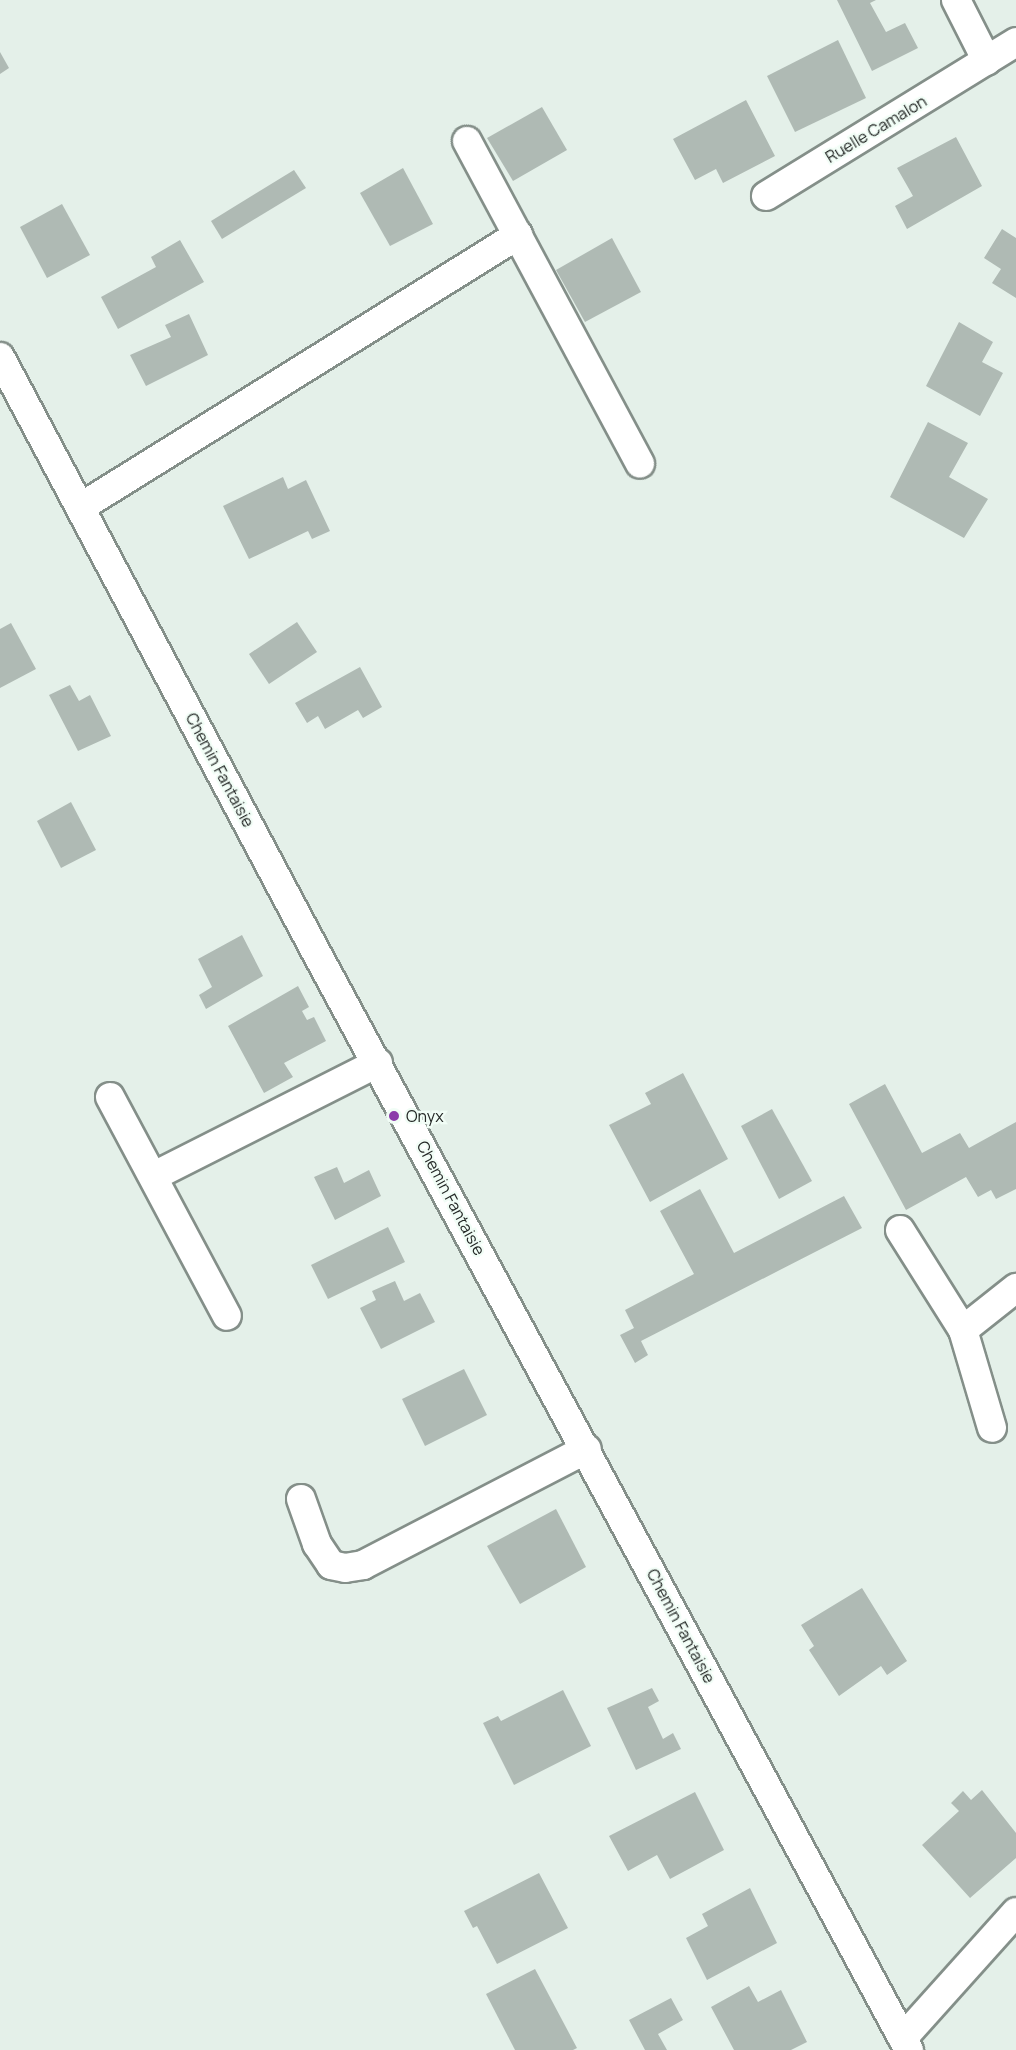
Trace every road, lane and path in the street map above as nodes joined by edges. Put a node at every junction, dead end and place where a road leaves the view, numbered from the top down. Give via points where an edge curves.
1 (956, 0) edge
2 (1016, 42) edge
3 (987, 62) junction
4 (467, 141) dead end
5 (766, 196) dead end
6 (518, 235) junction
7 (0, 357) edge
8 (640, 464) dead end
9 (81, 507) junction
10 (378, 1064) junction
11 (110, 1097) dead end
12 (154, 1176) junction
13 (900, 1230) dead end
14 (1016, 1288) edge
15 (226, 1316) dead end
16 (963, 1329) junction
17 (992, 1428) dead end
18 (587, 1449) junction
19 (301, 1499) dead end
20 (1016, 1912) edge
21 (906, 2044) edge

1 - 3 street
2 - 3 street, Ruelle Camalon
3 - 5 street, Ruelle Camalon
4 - 6 street
6 - 8 street
6 - 9 street
7 - 9 street, Chemin Fantaisie
9 - 10 street, Chemin Fantaisie
10 - 12 street
10 - 18 street, Chemin Fantaisie
11 - 12 street
12 - 15 street
13 - 16 street
14 - 16 street
16 - 17 street
18 - 19 street via 363,1565 331,1565 317,1544
18 - 21 street, Chemin Fantaisie
20 - 21 street, Chemin Fantaisie

